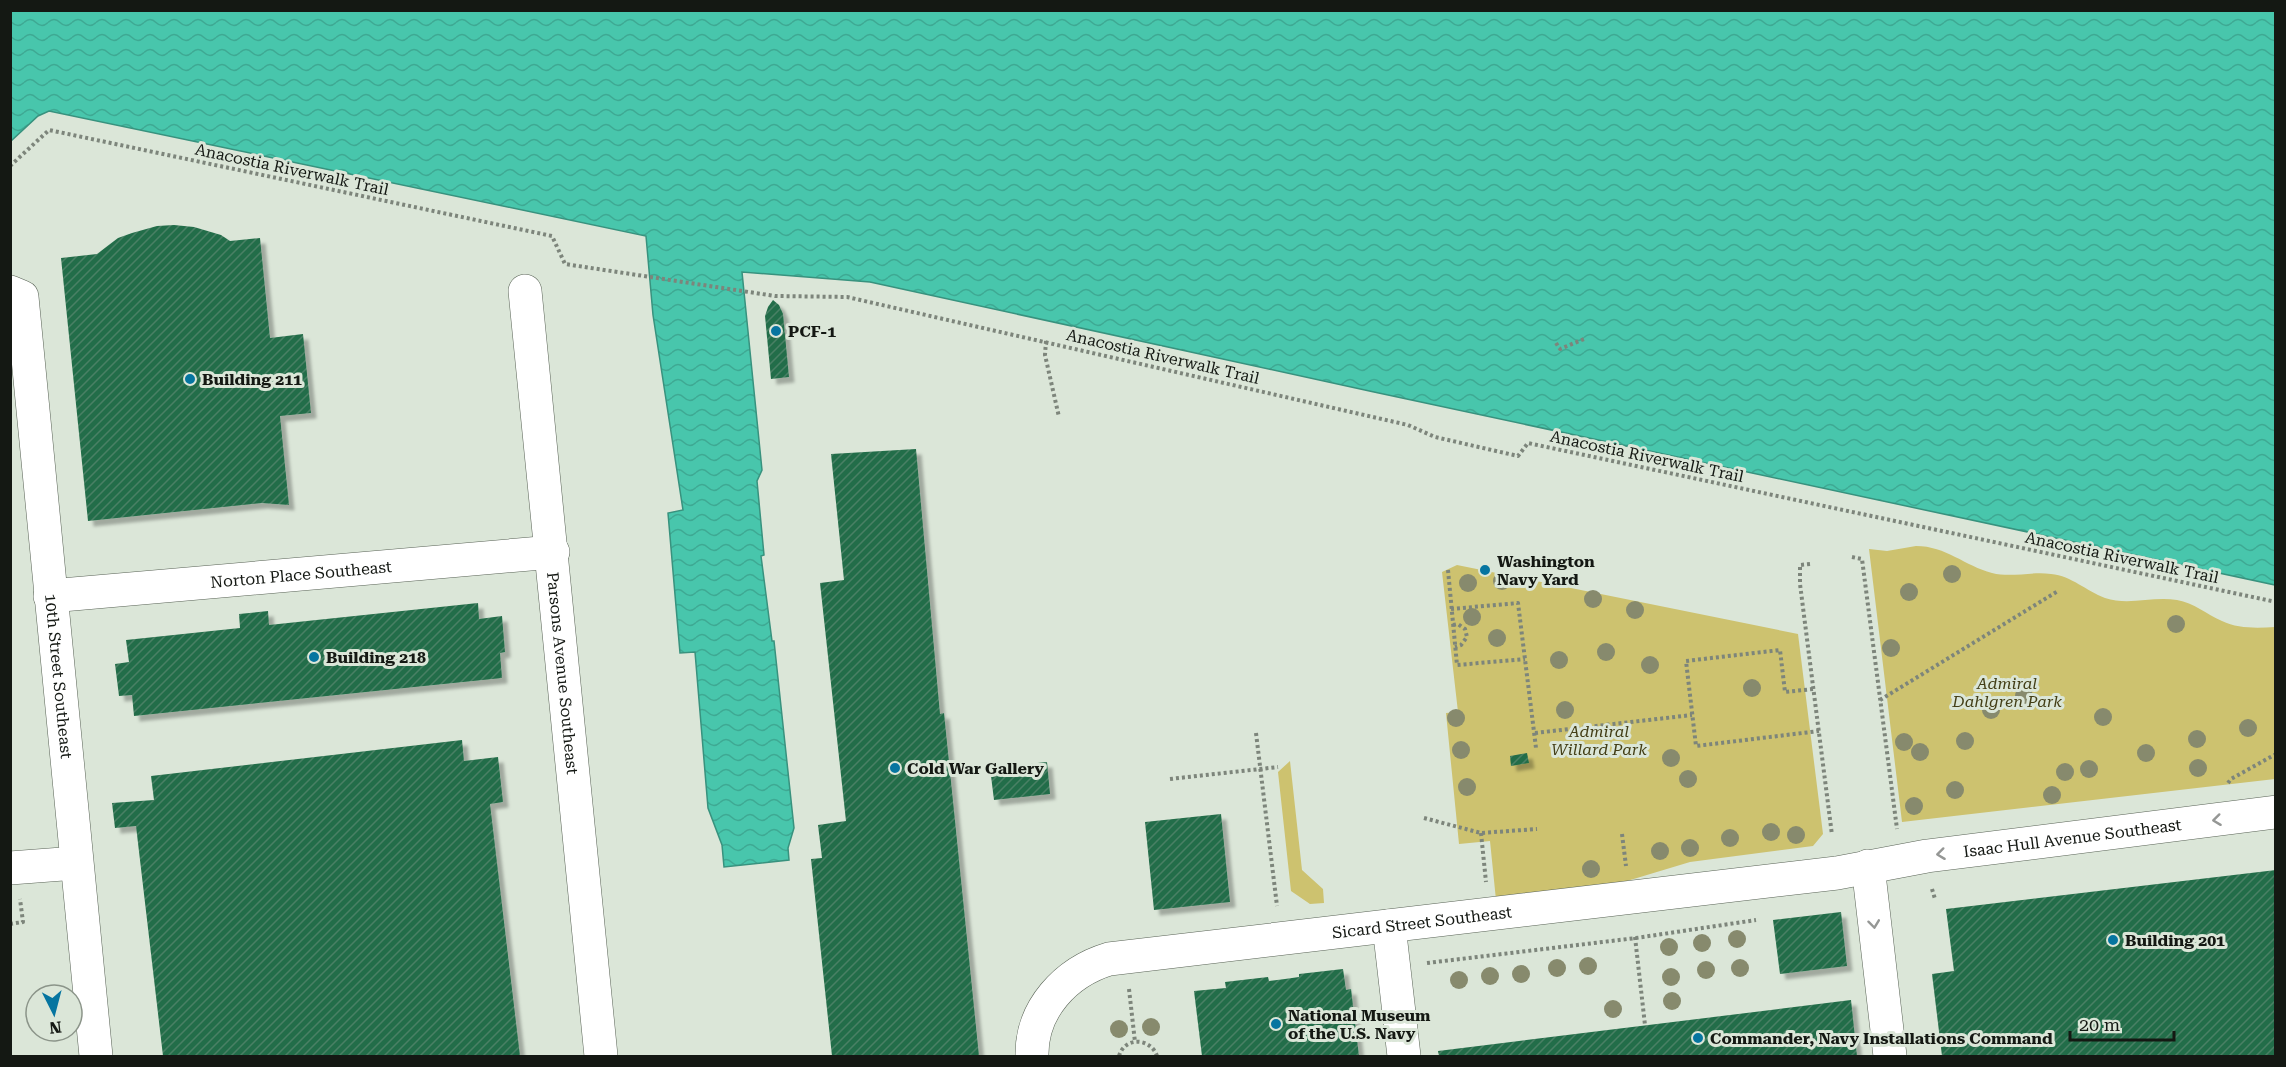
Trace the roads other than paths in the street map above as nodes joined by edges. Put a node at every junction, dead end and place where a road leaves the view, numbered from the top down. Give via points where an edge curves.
1 (525, 291) dead end
2 (16, 294) edge
3 (553, 552) junction
4 (50, 596) junction
5 (2276, 812) edge
6 (76, 863) junction
7 (1868, 866) junction
8 (10, 868) edge
9 (1389, 926) junction
10 (96, 1056) edge
11 (601, 1056) edge
12 (1032, 1056) edge
13 (1404, 1056) edge
14 (1890, 1056) edge

1 - 3 street, Parsons Avenue Southeast
2 - 4 street, 10th Street Southeast
3 - 4 street, Norton Place Southeast
3 - 11 street, Parsons Avenue Southeast
4 - 6 street, 10th Street Southeast
5 -> 7 street, Isaac Hull Avenue Southeast via 1927,855
6 - 8 street
6 - 10 street, 10th Street Southeast
7 - 9 street, Sicard Street Southeast via 1837,873
7 -> 14 street
9 - 12 street, Sicard Street Southeast via 1095,963 1070,978 1050,998 1040,1018
9 - 13 street

